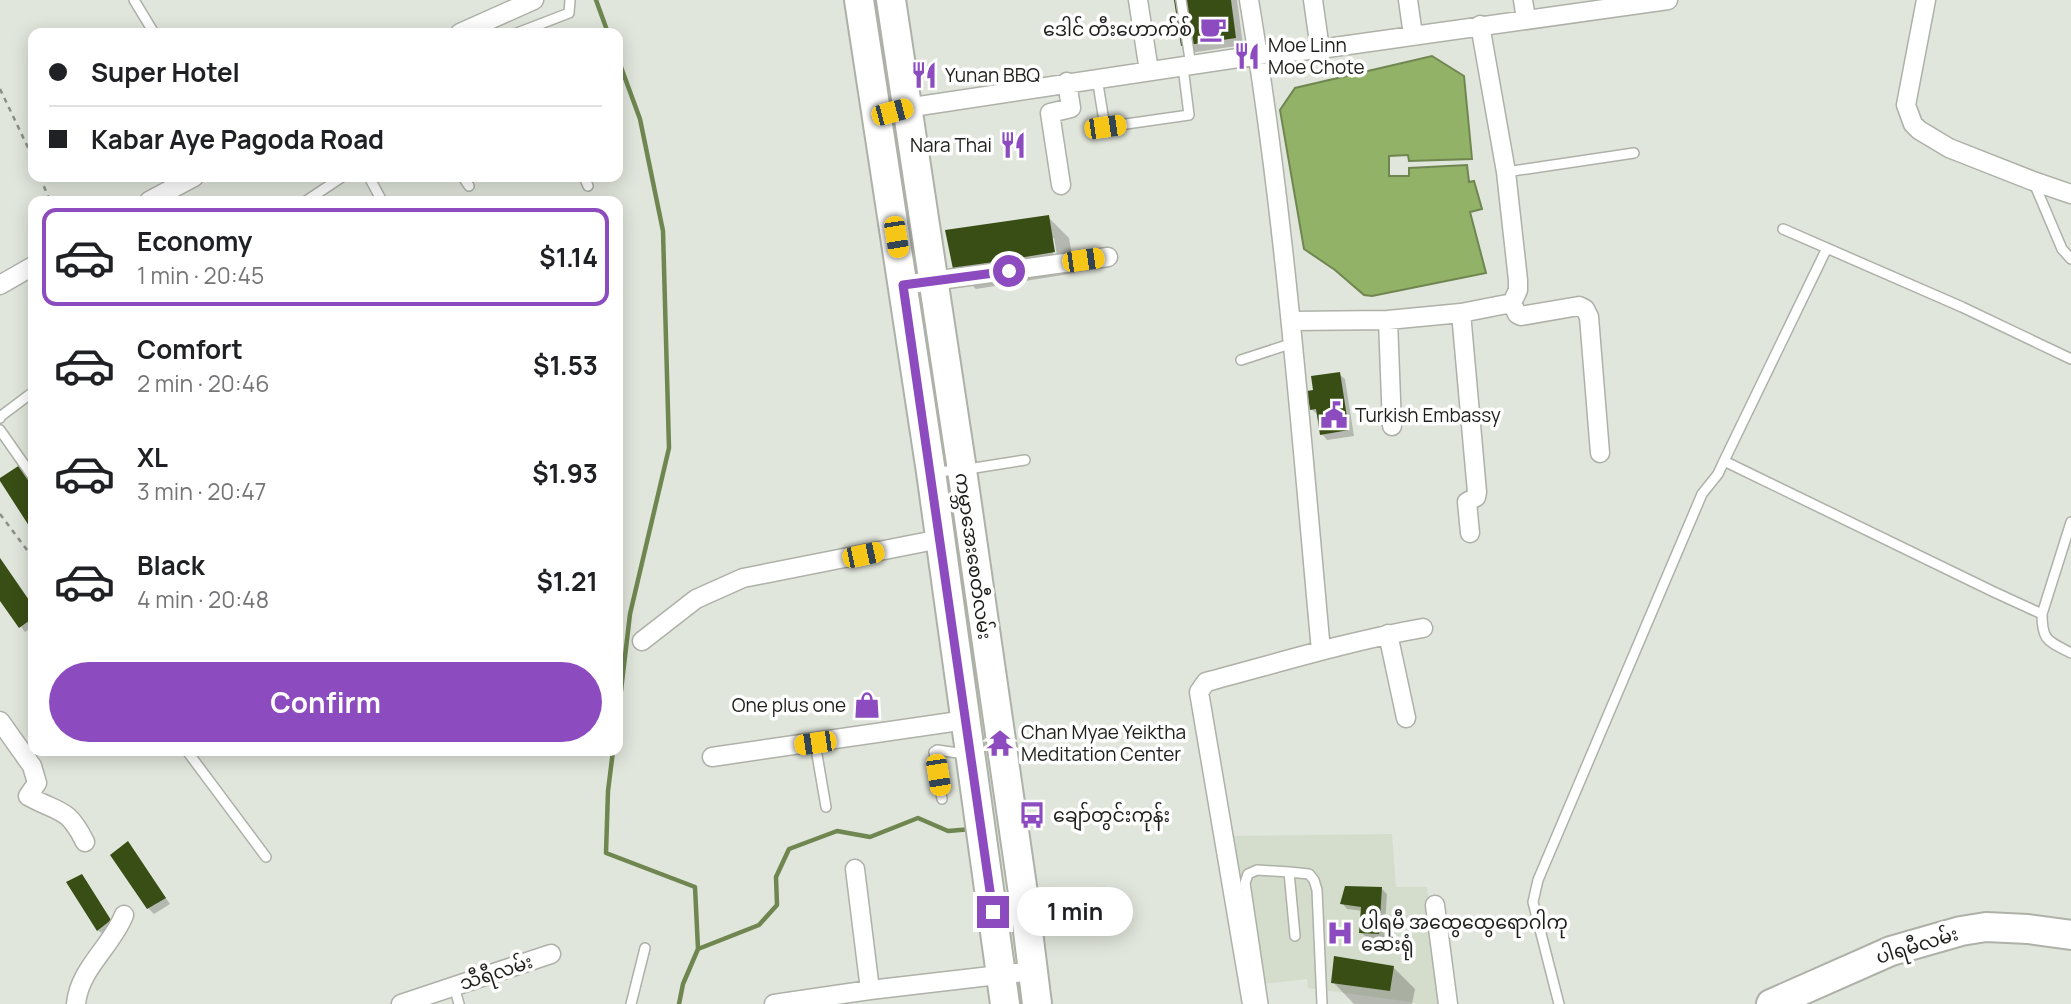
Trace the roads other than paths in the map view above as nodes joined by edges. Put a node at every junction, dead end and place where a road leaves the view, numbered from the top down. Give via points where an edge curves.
1 (134, 0) edge
2 (534, 0) edge
3 (570, 0) edge
4 (859, 0) edge
5 (891, 0) edge
6 (1138, 0) edge
7 (1181, 0) edge
8 (1249, 0) edge
9 (1313, 0) edge
10 (1408, 0) edge
11 (1523, 0) edge
12 (1668, 0) edge
13 (1926, 0) edge
14 (1609, 4) edge
15 (1526, 19) junction
16 (1480, 25) junction
17 (151, 28) edge
18 (471, 28) edge
19 (530, 28) edge
20 (1413, 35) junction
21 (1320, 49) junction
22 (1258, 55) junction
23 (1187, 66) junction
24 (1149, 71) junction
25 (1097, 78) junction
26 (1067, 82) junction
27 (906, 108) junction
28 (877, 116) junction
29 (1634, 153) dead end
30 (1506, 172) junction
31 (2033, 181) junction
32 (185, 182) edge
33 (334, 182) edge
34 (466, 182) edge
35 (1061, 185) dead end
36 (469, 187) dead end
37 (2071, 194) edge
38 (158, 196) edge
39 (314, 196) edge
40 (1783, 229) dead end
41 (1827, 248) junction
42 (1108, 257) dead end
43 (2071, 259) edge
44 (28, 269) edge
45 (933, 281) junction
46 (0, 285) edge
47 (903, 285) junction
48 (1512, 303) junction
49 (1461, 313) junction
50 (1388, 320) junction
51 (1291, 321) junction
52 (1293, 343) junction
53 (2071, 359) edge
54 (1241, 360) dead end
55 (28, 395) edge
56 (0, 418) edge
57 (1392, 426) dead end
58 (0, 429) edge
59 (1600, 453) dead end
60 (1025, 460) dead end
61 (1724, 461) junction
62 (28, 470) edge
63 (962, 470) junction
64 (931, 472) junction
65 (2071, 522) edge
66 (1470, 533) dead end
67 (940, 539) junction
68 (2042, 614) junction
69 (1423, 628) dead end
70 (1388, 634) junction
71 (642, 641) dead end
72 (1321, 651) junction
73 (2071, 653) edge
74 (982, 717) junction
75 (1406, 718) dead end
76 (0, 721) edge
77 (815, 743) junction
78 (971, 755) junction
79 (191, 756) edge
80 (712, 757) dead end
81 (942, 799) dead end
82 (826, 807) dead end
83 (85, 842) dead end
84 (265, 857) dead end
85 (855, 869) dead end
86 (1289, 872) junction
87 (1435, 905) dead end
88 (1025, 908) junction
89 (993, 912) junction
90 (124, 915) dead end
91 (2071, 935) edge
92 (1295, 936) dead end
93 (645, 948) dead end
94 (551, 954) dead end
95 (1033, 971) junction
96 (1001, 974) junction
97 (454, 986) junction
98 (870, 990) junction
99 (76, 1004) edge
100 (401, 1004) edge
101 (459, 1004) edge
102 (631, 1004) edge
103 (774, 1004) edge
104 (1005, 1004) edge
105 (1037, 1004) edge
106 (1252, 1004) edge
107 (1263, 1004) edge
108 (1322, 1004) edge
109 (1448, 1004) edge
110 (1559, 1004) edge
111 (1771, 1004) edge

1 - 17 lane
2 - 18 street
3 - 19 lane via 569,13
4 - 28 main road
5 - 27 main road, ကမ္ဘာအေးစေတီလမ်း
6 - 24 street
7 - 23 lane
8 - 22 street
9 - 21 street
10 - 20 street
11 - 15 street
12 - 14 street
13 - 31 street via 1906,105 1913,124 1948,148
14 - 15 street
15 - 16 street
16 - 20 street
16 - 30 street
20 - 21 street
21 - 22 street
22 - 23 street
22 - 51 street
23 - 24 street
23 - 25 lane via 1189,115 1105,127
24 - 25 street
25 - 26 street
26 - 27 street
26 - 35 street via 1071,108 1050,113
27 - 28 street
27 - 45 main road, ကမ္ဘာအေးစေတီလမ်း
28 - 47 main road
29 - 30 lane
30 - 48 street via 1518,280
31 - 37 street
31 - 43 lane
32 - 38 street
33 - 39 lane
34 - 36 lane
40 - 41 lane
41 - 53 lane
41 - 61 lane
42 - 45 street
44 - 46 street
45 - 47 street
45 - 63 main road, ကမ္ဘာအေးစေတီလမ်း
47 - 64 main road
48 - 49 street
48 - 59 street via 1521,316 1579,306 1586,309
49 - 50 street
49 - 66 street via 1477,492 1467,502
50 - 51 street
50 - 57 street
51 - 52 street
52 - 54 lane
52 - 72 street
55 - 56 lane
58 - 62 lane
60 - 63 lane
61 - 68 lane
61 - 110 lane via 1703,494 1538,880 1533,902
63 - 64 lane
63 - 74 main road, ကမ္ဘာအေးစေတီလမ်း
64 - 67 main road
65 - 68 lane
67 - 71 street via 743,578 696,599
67 - 74 main road
68 - 73 lane via 2042,631 2050,642
69 - 70 street
70 - 72 street
70 - 75 street
72 - 106 street via 1206,682 1199,692
74 - 77 street
74 - 78 main road
74 - 88 main road, ကမ္ဘာအေးစေတီလမ်း
76 - 83 street via 32,766 37,783 29,796 64,811
77 - 80 street
77 - 82 lane
78 - 81 lane via 934,752
78 - 89 main road
79 - 84 lane
85 - 98 street
86 - 92 lane
86 - 107 lane via 1257,870 1248,874 1245,883
86 - 108 lane via 1309,874 1317,890
87 - 109 street
88 - 89 main road
88 - 95 main road, ကမ္ဘာအေးစေတီလမ်း
89 - 96 main road
90 - 99 street via 82,982
91 - 111 main road, ပါရမီလမ်း via 1986,927 1961,931 1891,951
93 - 102 lane
94 - 97 street, သီရီလမ်း
95 - 96 street
95 - 105 main road, ကမ္ဘာအေးစေတီလမ်း
96 - 98 street
96 - 104 main road
97 - 100 street, သီရီလမ်း
97 - 101 lane
98 - 103 street

